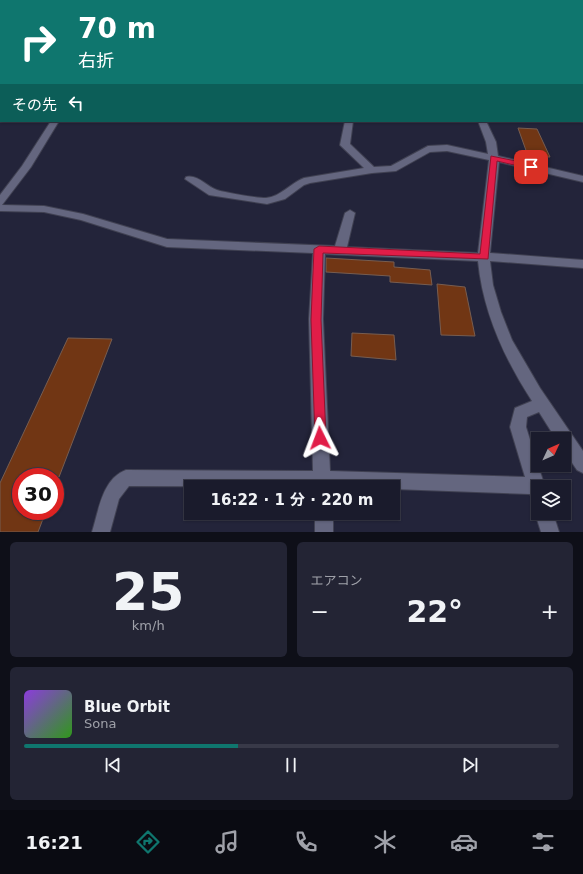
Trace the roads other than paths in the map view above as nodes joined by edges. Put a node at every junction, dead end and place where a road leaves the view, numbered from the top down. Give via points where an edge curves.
1 (54, 122) edge
2 (349, 122) edge
3 (482, 122) edge
4 (494, 158) junction
5 (372, 170) junction
6 (190, 179) dead end
7 (583, 179) edge
8 (0, 202) edge
9 (0, 208) edge
10 (350, 213) dead end
11 (319, 249) junction
12 (340, 250) junction
13 (484, 257) junction
14 (583, 264) edge
15 (541, 404) junction
16 (583, 465) edge
17 (204, 480) edge
18 (322, 480) edge
19 (534, 480) edge
20 (400, 485) edge
21 (531, 489) edge
22 (324, 520) edge
23 (546, 520) edge
24 (101, 532) edge
25 (324, 532) edge
26 (550, 532) edge

1 - 8 street
2 - 5 street via 345,145
3 - 4 street
4 - 5 street via 438,148 428,149 393,169
4 - 7 street
4 - 13 street
5 - 6 street via 308,180 281,197 267,201 213,193
9 - 11 street via 44,209 83,217 167,243
10 - 12 street
11 - 12 street
11 - 18 street via 316,320
12 - 13 street
13 - 14 street
13 - 15 street via 487,287 498,326
15 - 16 street
15 - 19 street via 520,413 518,427
17 - 24 street via 126,478 114,490
20 - 21 street
22 - 25 street
23 - 26 street

